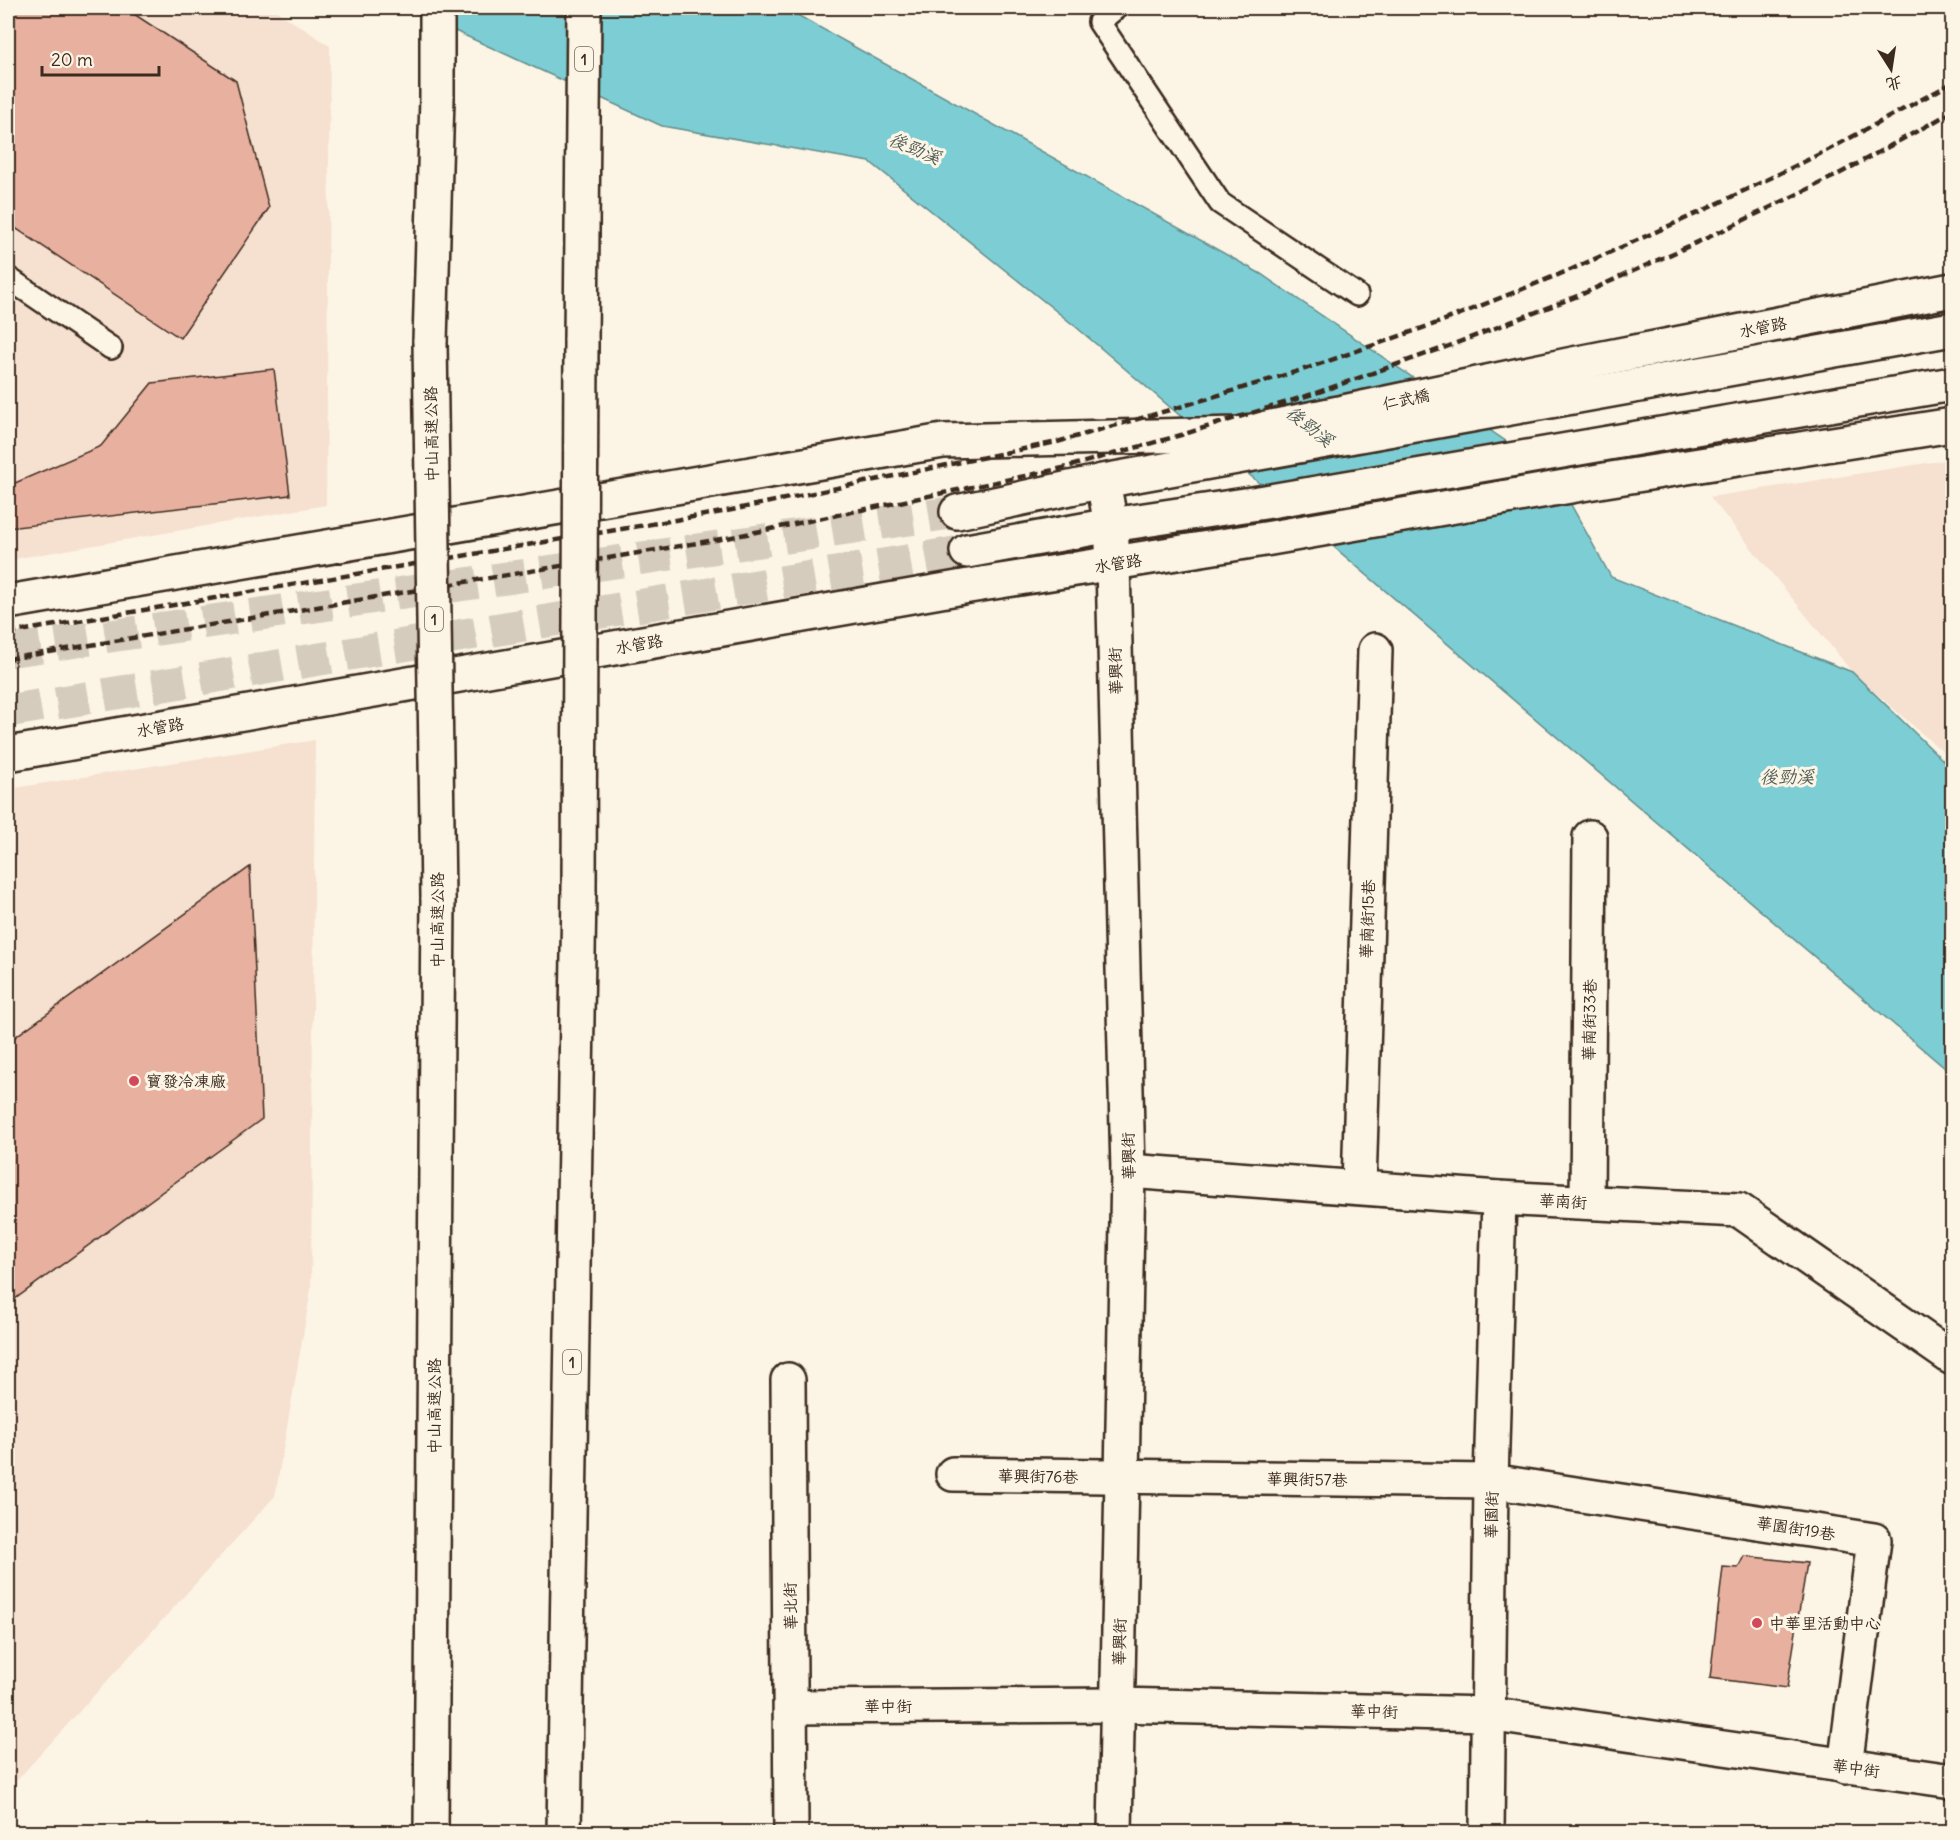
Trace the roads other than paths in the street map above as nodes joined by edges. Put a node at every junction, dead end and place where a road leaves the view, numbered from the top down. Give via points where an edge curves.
1 (437, 8) edge
2 (584, 8) edge
3 (1116, 8) edge
4 (8, 278) edge
5 (1953, 290) edge
6 (1358, 295) dead end
7 (1953, 329) edge
8 (111, 348) dead end
9 (1573, 364) joint
10 (1953, 384) edge
11 (1953, 425) edge
12 (1246, 444) junction
13 (1103, 481) junction
14 (957, 512) tunnel mouth
15 (1111, 525) junction
16 (967, 551) tunnel mouth
17 (1113, 564) junction
18 (8, 602) edge
19 (1375, 650) dead end
20 (8, 754) edge
21 (1590, 837) dead end
22 (1128, 1171) junction
23 (1359, 1187) junction
24 (1499, 1198) junction
25 (1587, 1202) junction
26 (1953, 1358) edge
27 (788, 1380) dead end
28 (953, 1474) dead end
29 (1122, 1477) junction
30 (1491, 1481) junction
31 (1118, 1705) junction
32 (791, 1707) junction
33 (1488, 1714) junction
34 (1845, 1767) junction
35 (1953, 1781) edge
36 (431, 1833) edge
37 (564, 1833) edge
38 (791, 1833) edge
39 (1115, 1833) edge
40 (1488, 1833) edge

1 - 36 main road, 中山高速公路 / 1, bridge via 430,342 438,897
2 - 37 main road, 1, bridge via 579,891
3 - 6 lane via 1099,22 1220,203
4 - 8 lane
5 - 9 main road, 水管路
7 - 12 main road, 仁武橋 via 1583,395
9 - 12 main road, 仁武橋
10 - 15 main road
11 - 17 main road, 水管路
12 - 13 main road
12 - 18 main road via 943,441
13 - 14 main road
13 - 15 main road, 華興街
15 - 16 main road
15 - 17 main road, 華興街
17 - 20 main road, 水管路
17 - 22 main road, 華興街
19 - 23 main road, 華南街15巷
21 - 25 main road, 華南街33巷
22 - 23 main road, 華南街
22 - 29 main road, 華興街
23 - 24 main road, 華南街
24 - 25 main road, 華南街
24 - 30 main road, 華園街
25 - 26 main road, 華南街 via 1739,1209
27 - 32 main road, 華北街
28 - 29 main road, 華興街76巷
29 - 30 main road, 華興街57巷
29 - 31 main road, 華興街
30 - 33 main road, 華園街
30 - 34 main road, 華園街19巷 via 1875,1540
31 - 32 main road, 華中街
31 - 33 main road, 華中街
31 - 39 main road, 華興街
32 - 38 main road, 華北街
33 - 34 main road, 華中街
33 - 40 main road, 華園街
34 - 35 main road, 華中街

